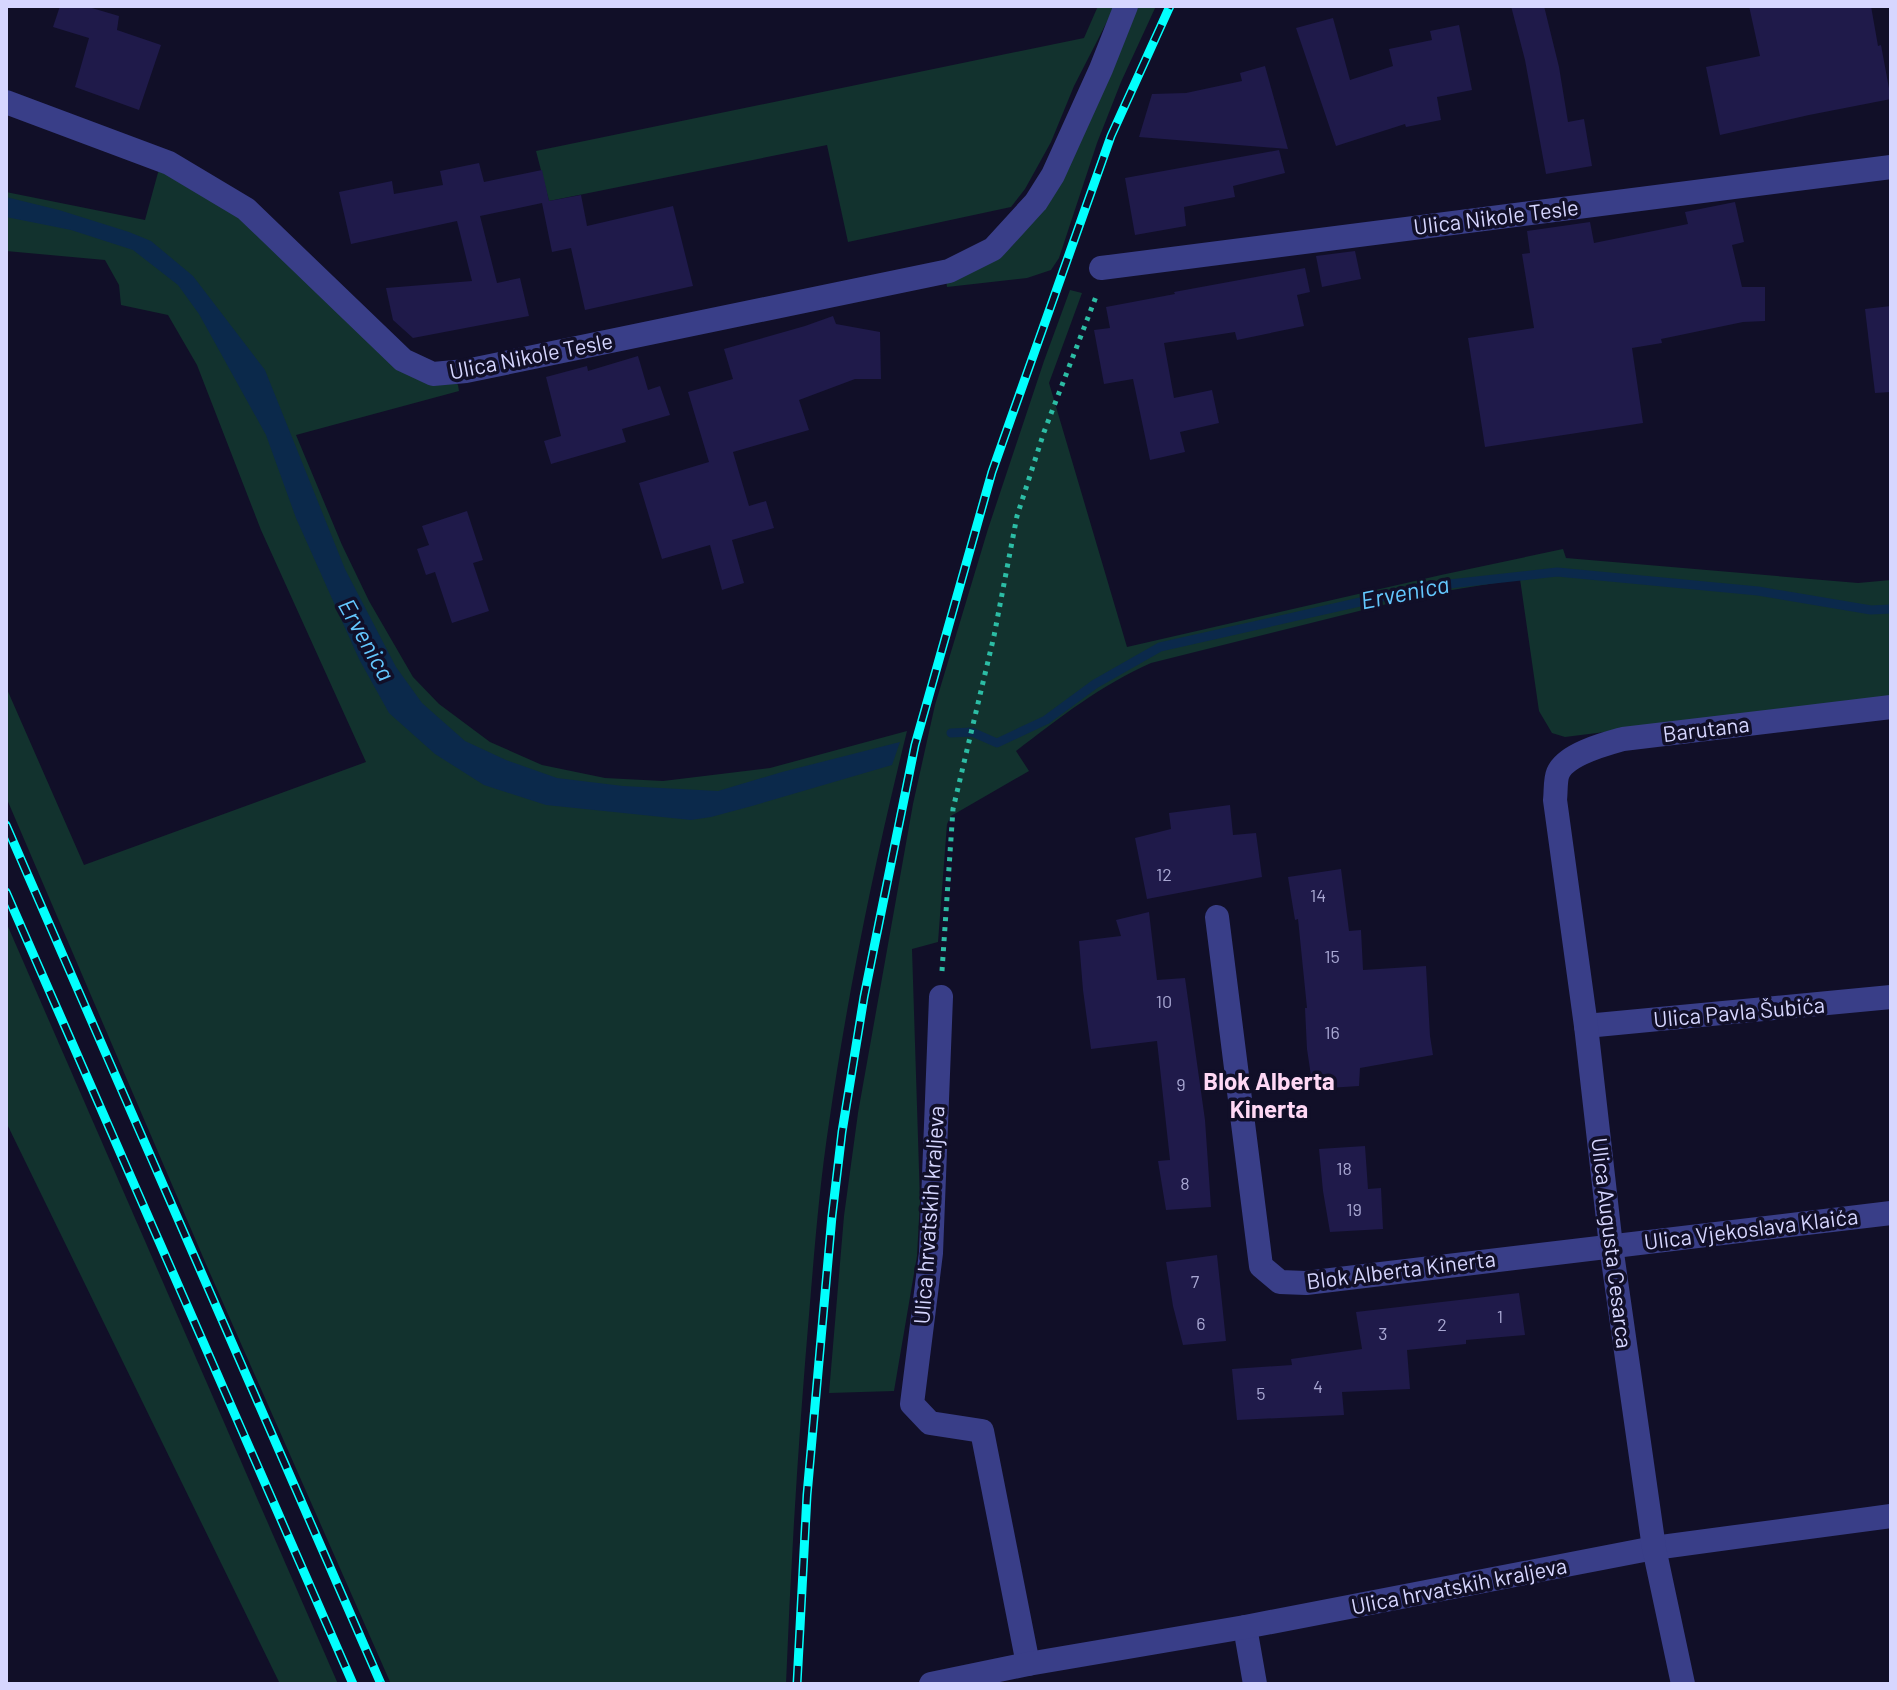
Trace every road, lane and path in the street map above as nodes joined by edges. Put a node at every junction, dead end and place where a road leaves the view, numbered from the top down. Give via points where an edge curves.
1 (1126, 6) edge
2 (6, 102) edge
3 (1891, 167) edge
4 (1104, 268) joint
5 (1891, 707) edge
6 (1555, 800) joint
7 (1217, 917) dead end
8 (941, 997) joint
9 (1891, 997) edge
10 (1586, 1026) junction
11 (1891, 1213) edge
12 (1611, 1246) junction
13 (1891, 1516) edge
14 (1654, 1548) junction
15 (1245, 1627) junction
16 (1028, 1664) junction
17 (931, 1684) edge
18 (1255, 1684) edge
19 (1683, 1684) edge

1 - 2 street, Ulica Nikole Tesle via 1053,175 993,249 949,271 433,374 403,360 246,209 169,163
3 - 4 street, Ulica Nikole Tesle
4 - 8 path via 1017,516 953,809
5 - 6 street, Barutana via 1596,746 1558,772
6 - 10 street, Ulica Augusta Cesarca
7 - 12 street, Blok Alberta Kinerta via 1261,1266 1280,1282
8 - 16 street, Ulica hrvatskih kraljeva via 931,1253 912,1404 930,1423 982,1431
9 - 10 street, Ulica Pavla Šubića
10 - 12 street, Ulica Augusta Cesarca
11 - 12 street, Ulica Vjekoslava Klaića
12 - 14 street, Ulica Augusta Cesarca
13 - 14 street, Ulica hrvatskih kraljeva
14 - 15 street, Ulica hrvatskih kraljeva
14 - 19 street, Ulica Augusta Cesarca
15 - 16 street, Ulica hrvatskih kraljeva
15 - 18 street
16 - 17 street, Ulica hrvatskih kraljeva

